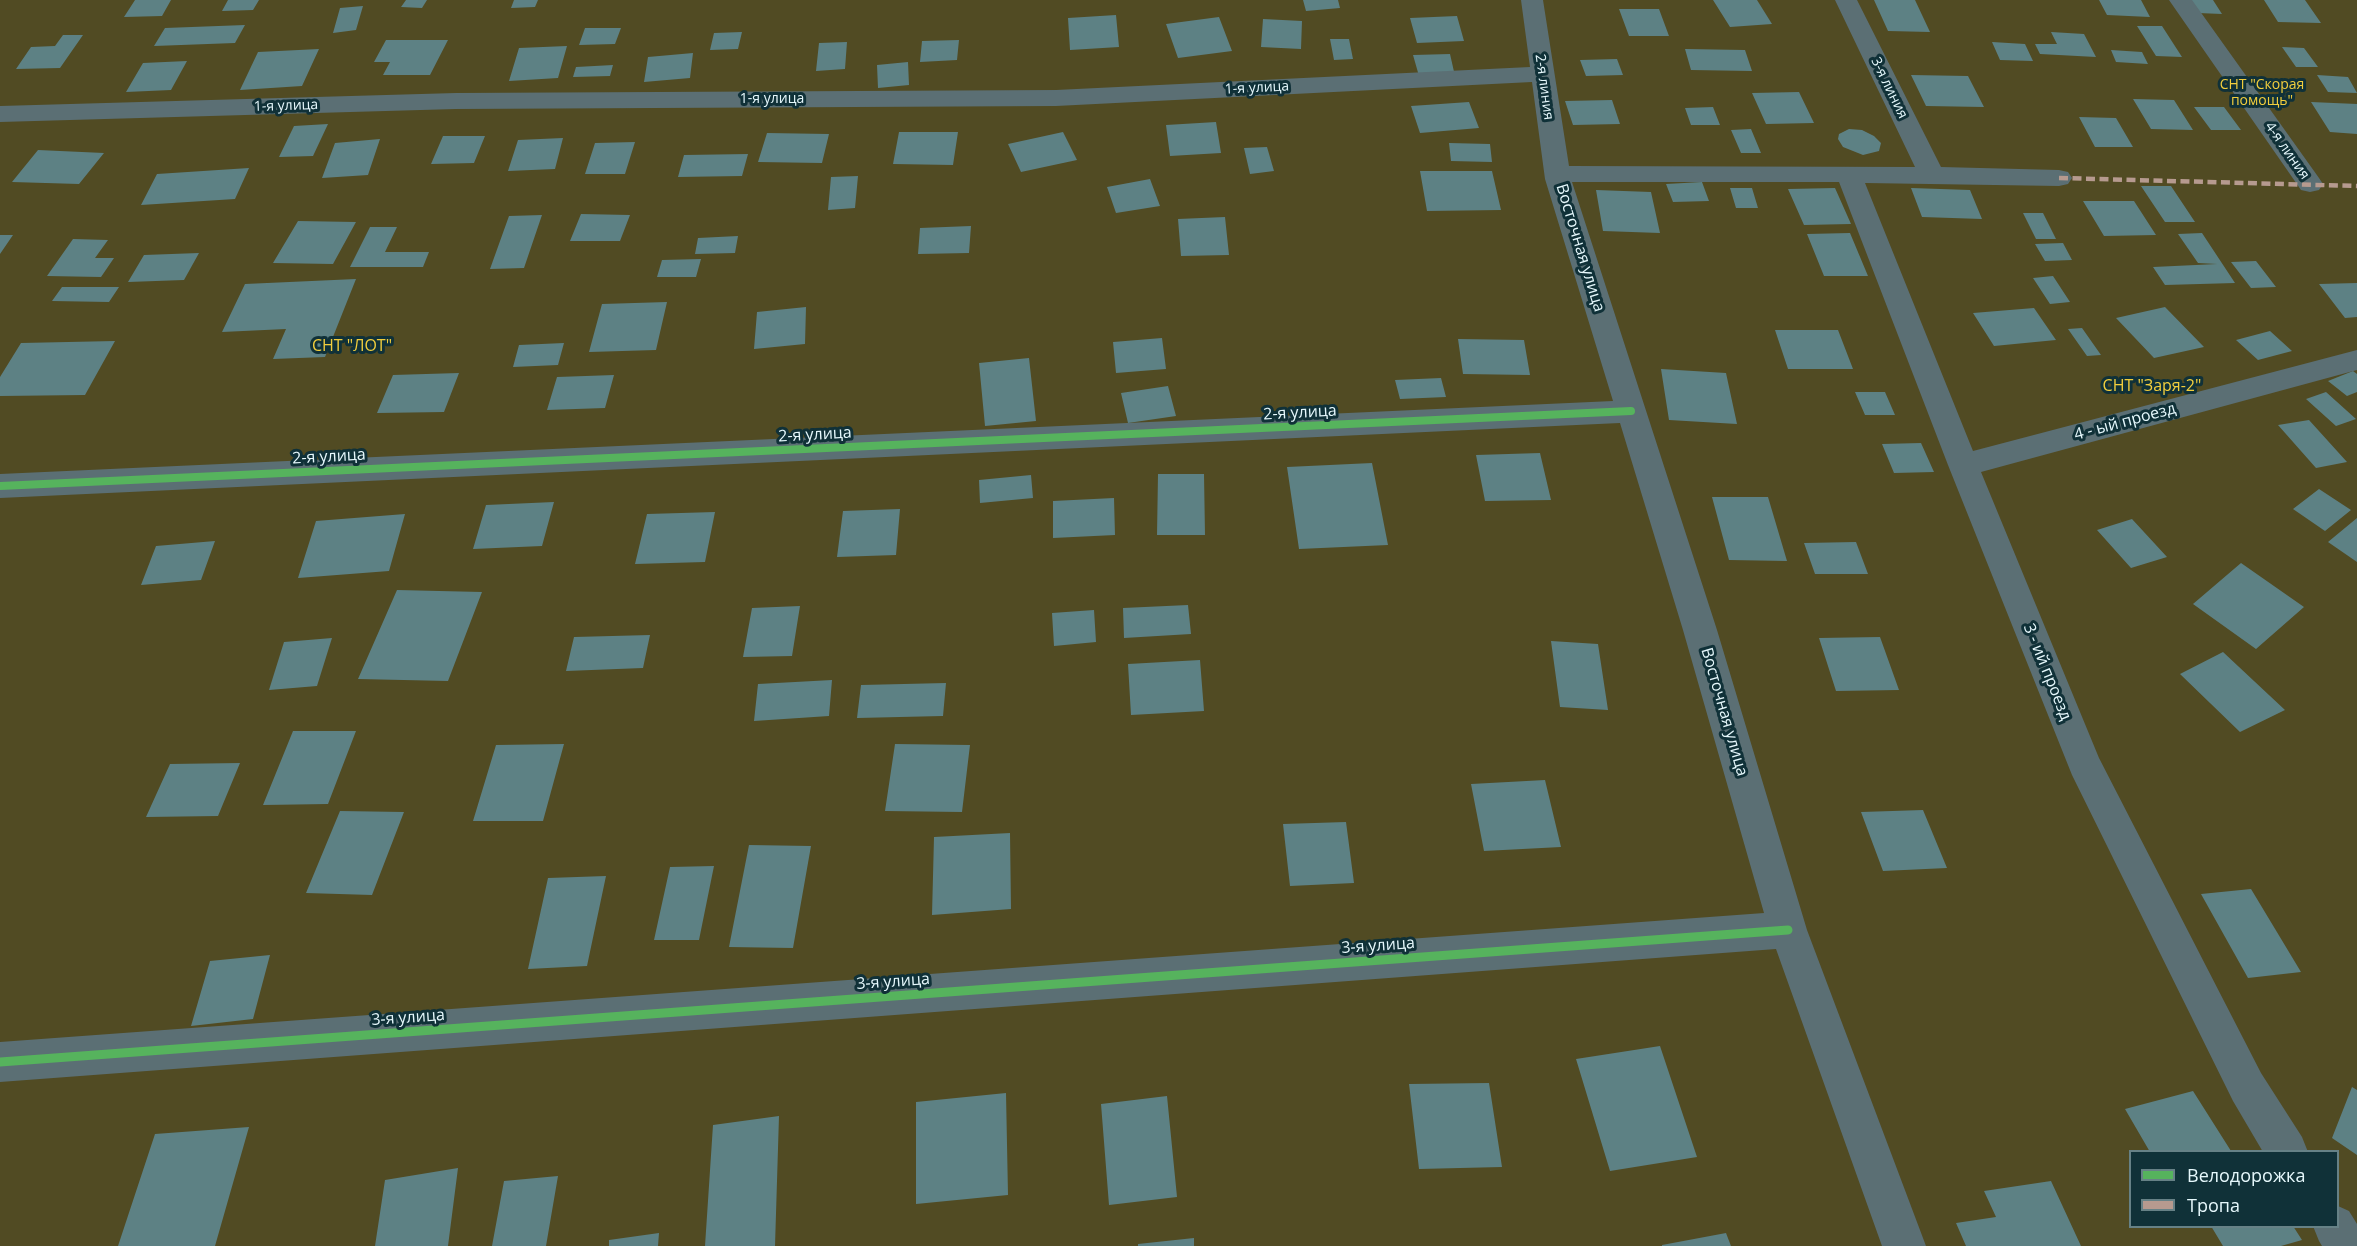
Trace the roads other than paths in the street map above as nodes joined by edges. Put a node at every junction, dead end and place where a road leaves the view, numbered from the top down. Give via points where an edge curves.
1 (1532, 0) edge
2 (1846, 0) edge
3 (2180, 0) edge
4 (1543, 74) junction
5 (0, 114) edge
6 (1557, 174) junction
7 (1849, 174) junction
8 (1932, 175) junction
9 (2059, 178) dead end
10 (2310, 184) dead end
11 (2357, 360) edge
12 (1631, 411) junction
13 (1963, 465) junction
14 (0, 486) edge
15 (1788, 930) junction
16 (0, 1062) edge
17 (2286, 1150) edge
18 (2335, 1228) edge
19 (1904, 1246) edge
20 (2346, 1246) edge

1 - 4 street, 2-я линия
2 - 8 street, 3-я линия
3 - 10 street, 4-я линия
4 - 5 street, 1-я улица via 1056,98 456,101
4 - 6 street, 2-я линия
6 - 7 street
6 - 12 street, Восточная улица
7 - 8 street
7 - 13 street, 3 - ий проезд
8 - 9 street
11 - 13 street, 4 - ый проезд
12 - 14 street, 2-я улица
12 - 15 street, Восточная улица
13 - 17 street, 3 - ий проезд via 2084,764 2247,1087
15 - 16 street, 3-я улица
15 - 19 street, Восточная улица
18 - 20 street

